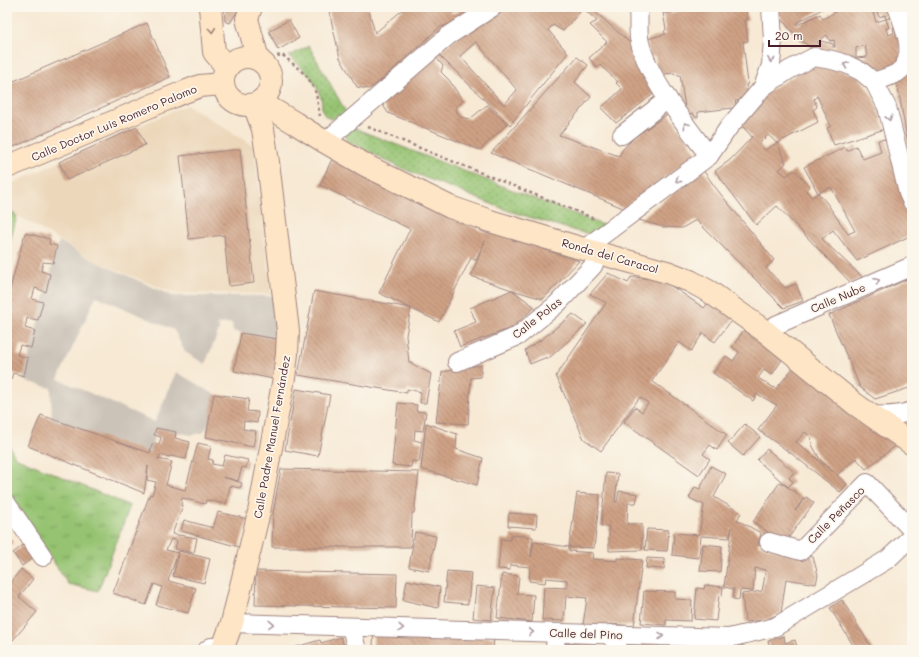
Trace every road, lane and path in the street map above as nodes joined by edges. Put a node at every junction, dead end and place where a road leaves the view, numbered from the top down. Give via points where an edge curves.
1 (210, 7) edge
2 (252, 7) edge
3 (493, 7) edge
4 (638, 7) edge
5 (771, 7) edge
6 (896, 7) edge
7 (255, 51) junction
8 (225, 76) junction
9 (271, 76) junction
10 (874, 82) junction
11 (763, 87) junction
12 (668, 99) junction
13 (257, 103) junction
14 (348, 121) junction
15 (295, 123) junction
16 (263, 129) junction
17 (622, 135) dead end
18 (325, 142) junction
19 (709, 156) junction
20 (7, 167) edge
21 (912, 202) edge
22 (612, 229) junction
23 (592, 251) junction
24 (912, 266) edge
25 (766, 332) junction
26 (457, 362) dead end
27 (912, 411) edge
28 (877, 419) junction
29 (912, 433) edge
30 (912, 444) edge
31 (7, 504) edge
32 (912, 530) edge
33 (912, 536) edge
34 (769, 542) dead end
35 (43, 556) dead end
36 (232, 623) junction
37 (351, 626) junction
38 (610, 634) junction
39 (556, 642) edge
40 (217, 649) edge
41 (357, 650) edge
42 (619, 650) edge

1 -> 8 main road via 214,52
2 - 7 main road via 247,19
3 - 14 street via 448,36
4 - 12 street via 639,38 646,59
5 -> 11 street via 771,65
6 - 10 street via 908,41 907,61 896,74
7 - 8 main road via 249,57 240,57 233,61
7 - 9 main road
7 - 14 path via 260,40 272,55 285,57 308,77 316,93 320,116 330,122
8 - 13 main road via 225,92 230,99 245,106
8 - 20 main road, Calle Doctor Luis Romero Palomo
9 - 13 main road via 270,90 266,97
9 - 18 main road, Ronda del Caracol via 290,106
10 -> 11 street via 846,64 814,58
10 -> 21 street via 887,107
11 - 19 street via 729,127
12 - 17 street
19 -> 12 street
13 - 15 main road, Ronda del Caracol
13 - 16 main road, Calle Padre Manuel Fernández
14 - 18 street
14 - 22 path via 606,223
15 - 16 main road via 276,120 271,121
15 - 18 main road, Ronda del Caracol
16 - 36 main road, Calle Padre Manuel Fernández via 288,331 287,354 259,512
18 - 23 main road, Ronda del Caracol via 367,166 450,206 490,221
19 -> 22 street
22 - 23 street
23 - 25 main road, Ronda del Caracol via 690,281 710,292
23 - 26 street, Calle Polas via 593,266 557,304 518,336
25 -> 24 street, Calle Nube via 776,325
25 - 28 main road, Ronda del Caracol
27 - 28 street
28 - 29 main road
28 - 30 main road, Ronda del Caracol
31 - 35 street
32 - 34 street, Calle Peñasco via 867,484 801,551
38 -> 33 street, Calle del Pino via 729,638 775,627 888,559
36 -> 37 street, Calle del Pino
36 - 40 main road, Calle Padre Manuel Fernández
37 -> 39 street, Calle del Pino
37 - 41 street
38 - 39 street, Calle del Pino
38 - 42 street

